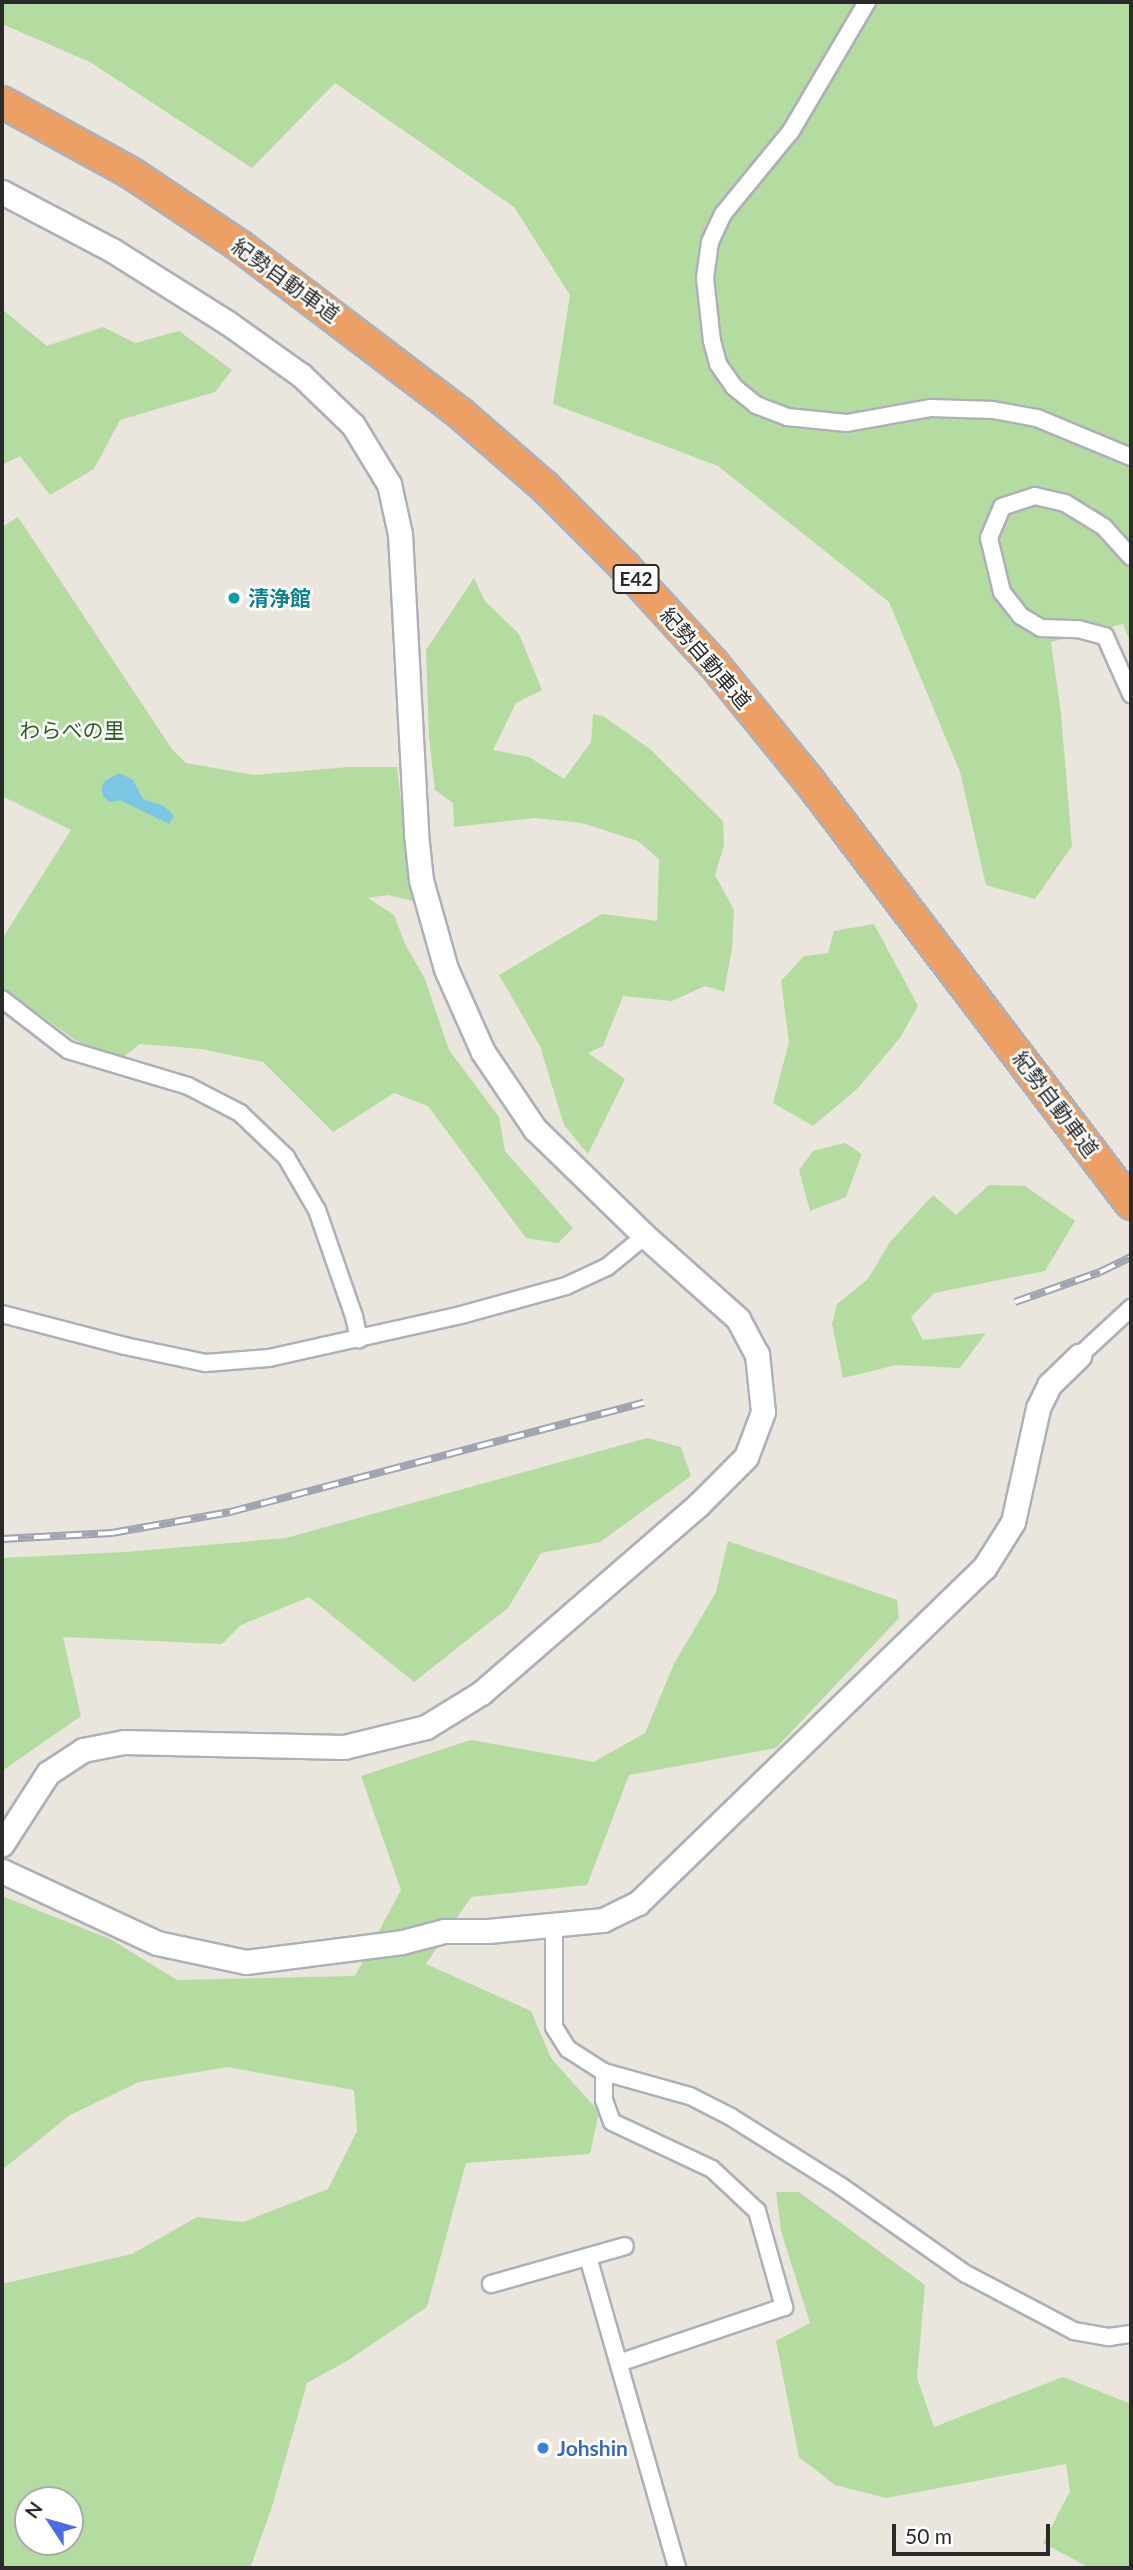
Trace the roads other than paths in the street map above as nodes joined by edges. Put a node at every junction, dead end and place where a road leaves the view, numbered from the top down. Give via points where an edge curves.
1 (867, 2) edge
2 (2, 102) edge
3 (2, 192) edge
4 (1131, 457) edge
5 (1131, 557) edge
6 (1131, 694) edge
7 (2, 999) edge
8 (1131, 1204) edge
9 (645, 1236) junction
10 (1131, 1308) edge
11 (2, 1314) edge
12 (359, 1339) junction
13 (1079, 1356) joint
14 (2, 1844) edge
15 (2, 1871) edge
16 (554, 1925) junction
17 (604, 2072) junction
18 (625, 2246) dead end
19 (588, 2257) junction
20 (491, 2284) dead end
21 (1131, 2334) edge
22 (619, 2363) junction
23 (677, 2568) edge

1 - 4 street via 791,131 723,214 710,242 705,278 718,364 734,387 756,405 787,417 847,423 930,408 993,410 1037,418
2 - 8 highway, 紀勢自動車道 / E42 via 131,173 240,246 461,414 545,487 722,674
3 - 9 street via 112,250 228,323 300,375 353,425 389,484 400,534 416,834 421,880 446,969 483,1052 535,1129
5 - 6 street via 1104,527 1065,503 1035,496 1002,507 989,538 1002,592 1021,616 1041,628 1078,629 1105,636
7 - 12 street via 68,1050 188,1086 240,1113 286,1157 317,1210
9 - 12 street via 607,1267 566,1286
9 - 14 street via 738,1319 757,1354 763,1412 746,1457 698,1505 481,1693 426,1727 344,1747 124,1742 83,1750 48,1773
10 - 13 street
11 - 12 street via 206,1363 269,1358
13 - 16 street via 1049,1385 1038,1408 1013,1522 984,1568 638,1903 603,1920
15 - 16 street via 157,1943 246,1962 402,1942 444,1931
16 - 17 street via 554,2027 568,2049
17 - 21 street via 690,2095 842,2187 966,2274 1074,2332 1109,2337
17 - 22 street via 604,2100 612,2122 712,2169 757,2211 785,2307
18 - 19 street
19 - 20 street
19 - 22 street
22 - 23 street

